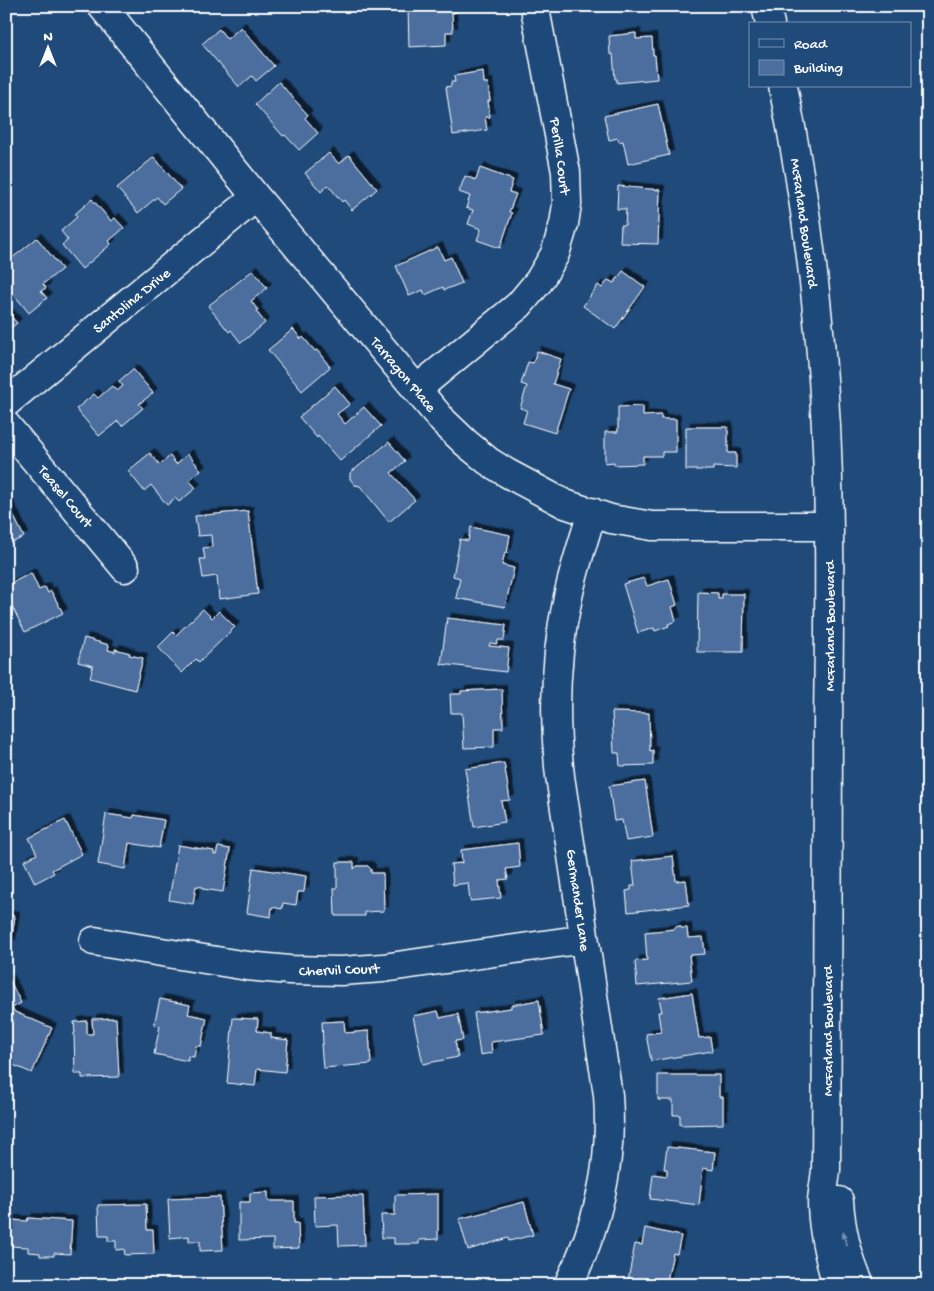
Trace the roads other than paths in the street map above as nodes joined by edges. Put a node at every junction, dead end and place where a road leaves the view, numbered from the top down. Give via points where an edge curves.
1 (102, 6) edge
2 (766, 6) edge
3 (536, 14) dead end
4 (770, 22) edge
5 (783, 88) edge
6 (256, 197) junction
7 (417, 389) junction
8 (6, 403) edge
9 (6, 425) edge
10 (592, 512) junction
11 (829, 526) junction
12 (125, 568) dead end
13 (584, 938) junction
14 (94, 941) dead end
15 (826, 1170) junction
16 (568, 1285) edge
17 (837, 1285) edge
18 (860, 1285) edge

1 - 6 street, Tarragon Place
2 - 4 street
3 - 7 street, Perilla Court via 566,172 567,204 562,234 555,254 533,290
5 - 11 street, McFarland Boulevard via 800,181 817,314
6 - 7 street, Tarragon Place
6 - 8 street, Santolina Drive
7 - 10 street, Tarragon Place via 443,422 488,461 566,504
9 - 12 street, Teasel Court
10 - 11 street, Tarragon Place via 652,526
10 - 13 street, Germander Lane via 564,618 555,712 560,776
11 - 15 street, McFarland Boulevard
13 - 14 street, Chervil Court via 383,968 341,970 247,966
13 - 16 street, Germander Lane via 608,1094 608,1138 597,1212 584,1252
15 - 17 street, McFarland Boulevard via 823,1215
18 -> 15 street, McFarland Boulevard via 848,1250 839,1200

